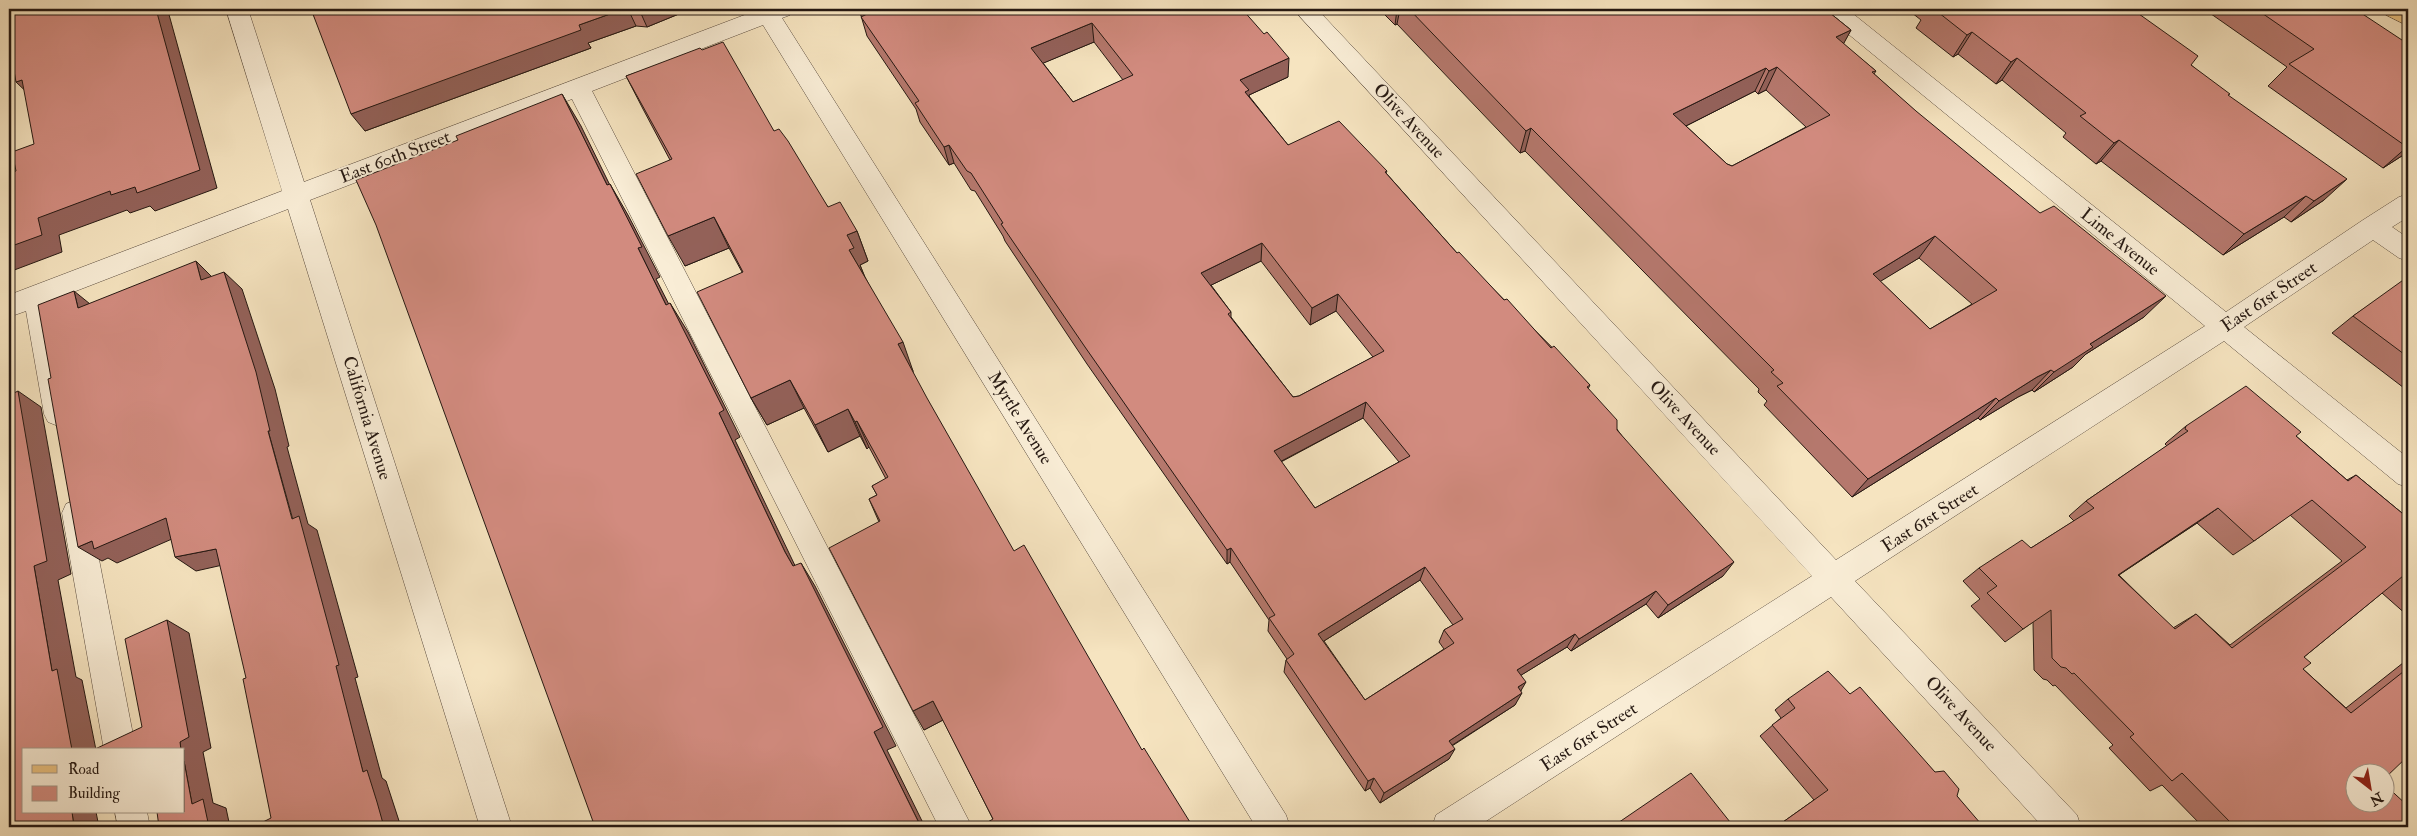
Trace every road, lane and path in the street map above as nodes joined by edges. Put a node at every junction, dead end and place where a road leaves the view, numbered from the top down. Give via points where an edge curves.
1 (237, 9) edge
2 (1304, 9) edge
3 (1833, 9) edge
4 (2394, 9) edge
5 (772, 11) edge
6 (2408, 18) edge
7 (578, 87) junction
8 (296, 195) junction
9 (2408, 204) edge
10 (2372, 227) junction
11 (2408, 251) edge
12 (36, 295) junction
13 (9, 306) edge
14 (2224, 327) junction
15 (62, 440) edge
16 (2408, 475) edge
17 (71, 489) edge
18 (1836, 579) junction
19 (120, 748) edge
20 (131, 814) edge
21 (134, 827) edge
22 (496, 827) edge
23 (956, 827) edge
24 (1274, 827) edge
25 (1448, 827) edge
26 (2065, 827) edge

1 - 8 street, California Avenue
2 - 18 street, Olive Avenue
3 - 14 street, Lime Avenue
4 - 6 main road
5 - 7 street, East 60th Street
5 - 24 street, Myrtle Avenue
7 - 8 street, East 60th Street
7 - 23 street
8 - 12 street, East 60th Street
8 - 22 street, California Avenue
9 - 10 street, East 61st Street
10 - 11 street
10 - 14 street, East 61st Street
12 - 13 street, East 60th Street
12 - 15 street
14 - 16 street, Lime Avenue
14 - 18 street, East 61st Street
17 - 19 street
18 - 25 street, East 61st Street
18 - 26 street, Olive Avenue
20 - 21 street

